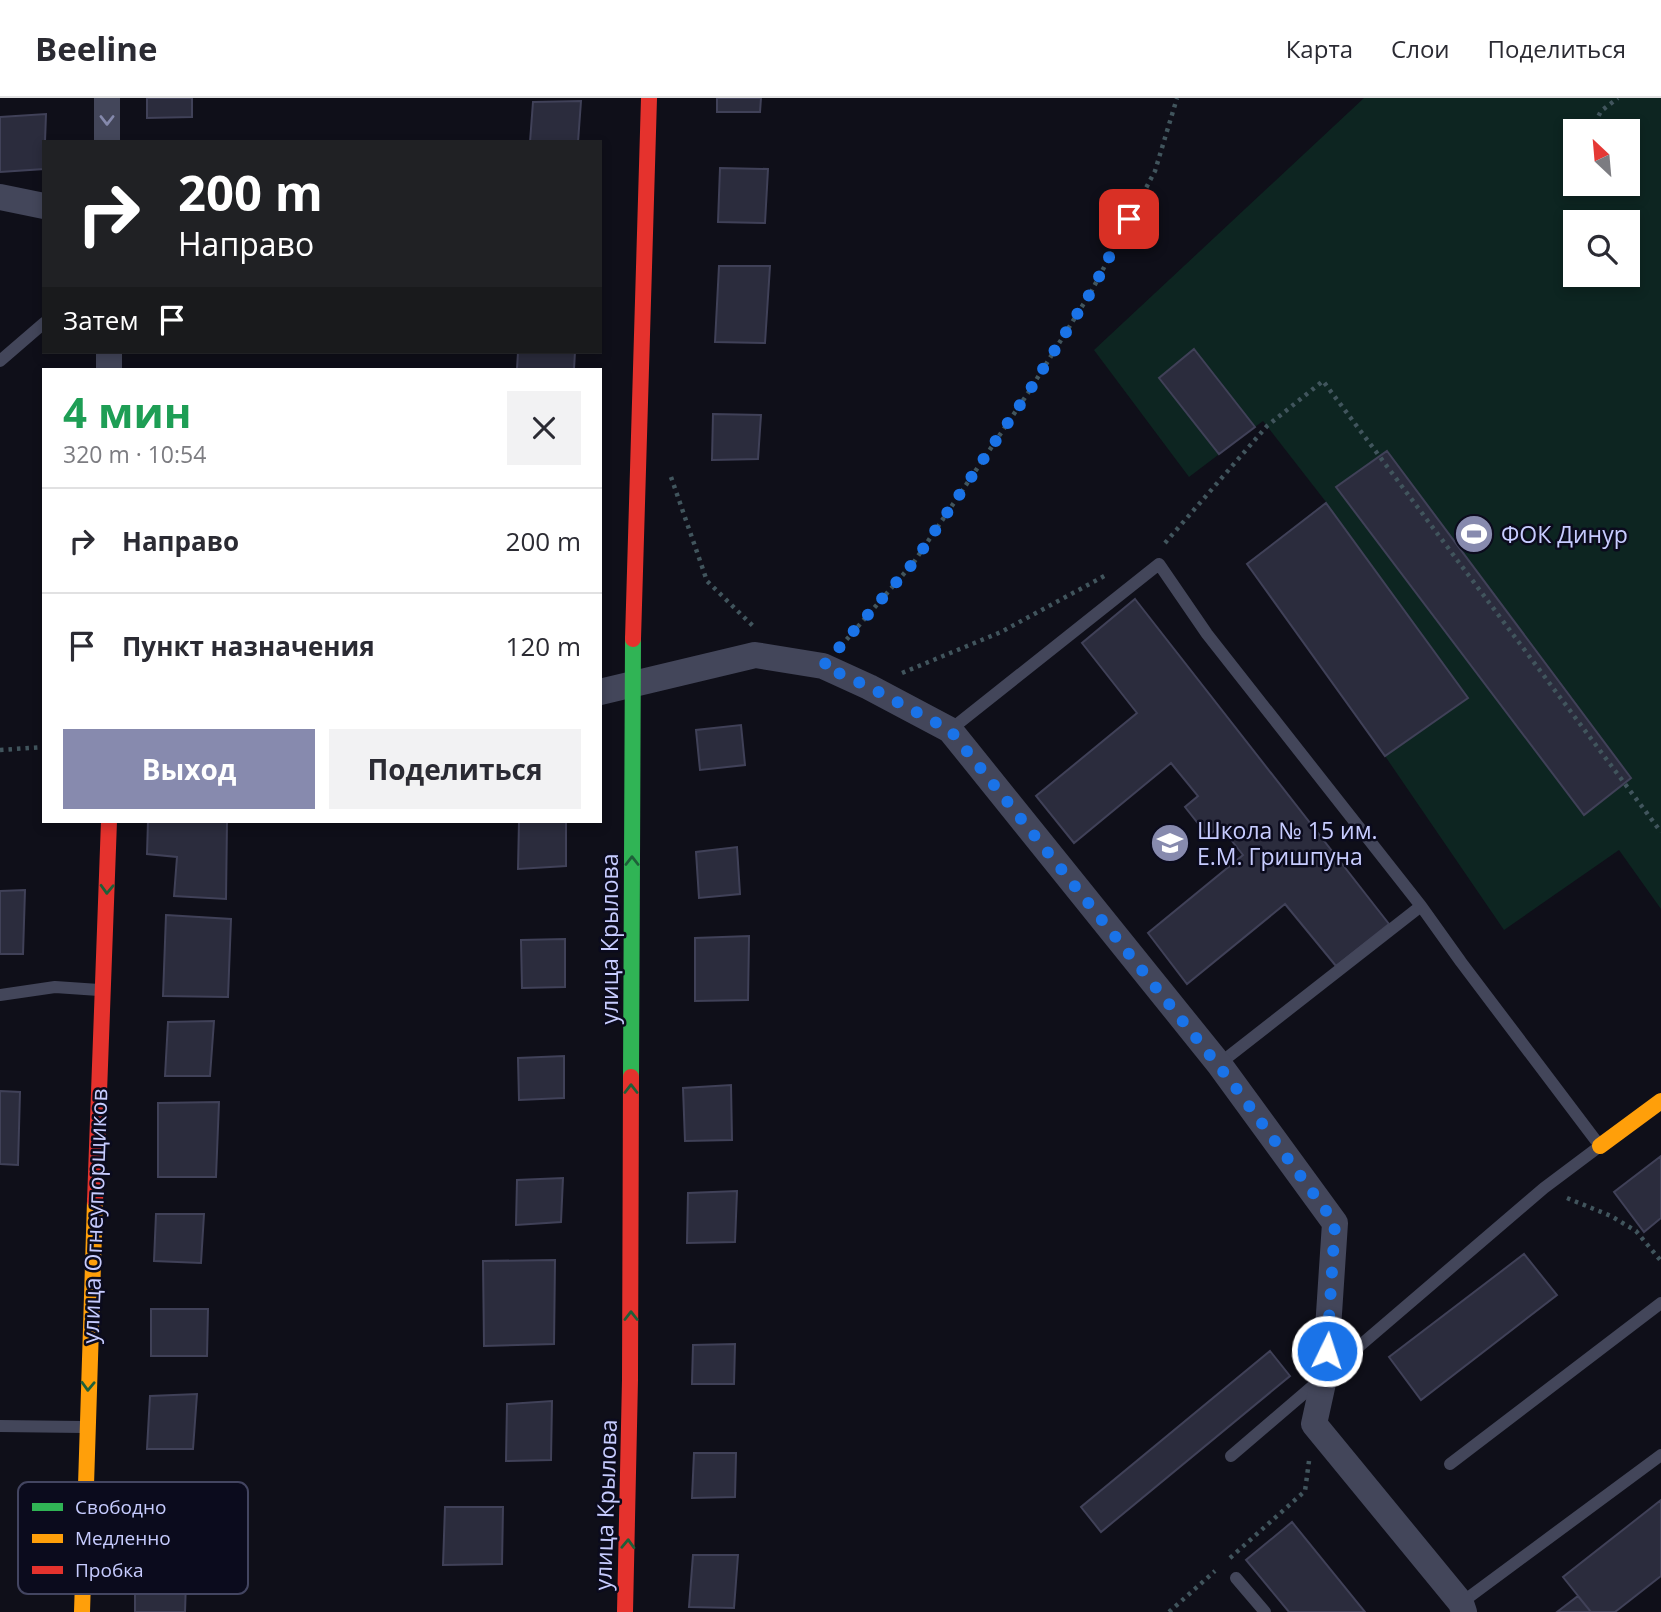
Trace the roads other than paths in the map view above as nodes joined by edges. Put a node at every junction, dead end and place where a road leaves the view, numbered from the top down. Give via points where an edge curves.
1 (107, 98) edge
2 (649, 98) edge
3 (107, 140) edge
4 (0, 197) edge
5 (42, 206) edge
6 (42, 325) edge
7 (0, 360) edge
8 (632, 684) junction
9 (602, 692) edge
10 (950, 730) junction
11 (110, 823) edge
12 (1421, 906) junction
13 (103, 990) junction
14 (0, 995) edge
15 (1219, 1064) junction
16 (1661, 1101) edge
17 (1600, 1146) junction
18 (1661, 1303) edge
19 (1325, 1374) junction
20 (0, 1426) edge
21 (86, 1427) junction
22 (1661, 1455) edge
23 (1231, 1456) dead end
24 (1450, 1464) dead end
25 (85, 1482) edge
26 (1236, 1578) dead end
27 (82, 1594) edge
28 (1462, 1607) edge
29 (82, 1612) edge
30 (625, 1612) edge
31 (1265, 1612) edge

1 -> 3 street
2 - 8 street, улица Крылова
4 - 5 street
6 - 7 lane
8 - 9 street
8 - 10 street via 755,655 823,666
30 -> 8 street, улица Крылова via 631,1454
10 - 12 lane via 1158,564 1207,634
10 - 15 street
11 -> 13 street, улица Огнеупорщиков
12 - 15 lane
12 - 17 lane
13 - 14 lane via 55,986
13 -> 21 street, улица Огнеупорщиков
15 - 19 street via 1335,1223
16 - 17 street
17 - 19 lane
18 - 24 lane
19 - 23 lane
19 - 28 street via 1314,1424
20 - 21 lane
21 - 25 street, улица Огнеупорщиков
22 - 28 lane
26 - 31 lane
27 - 29 street, улица Огнеупорщиков

